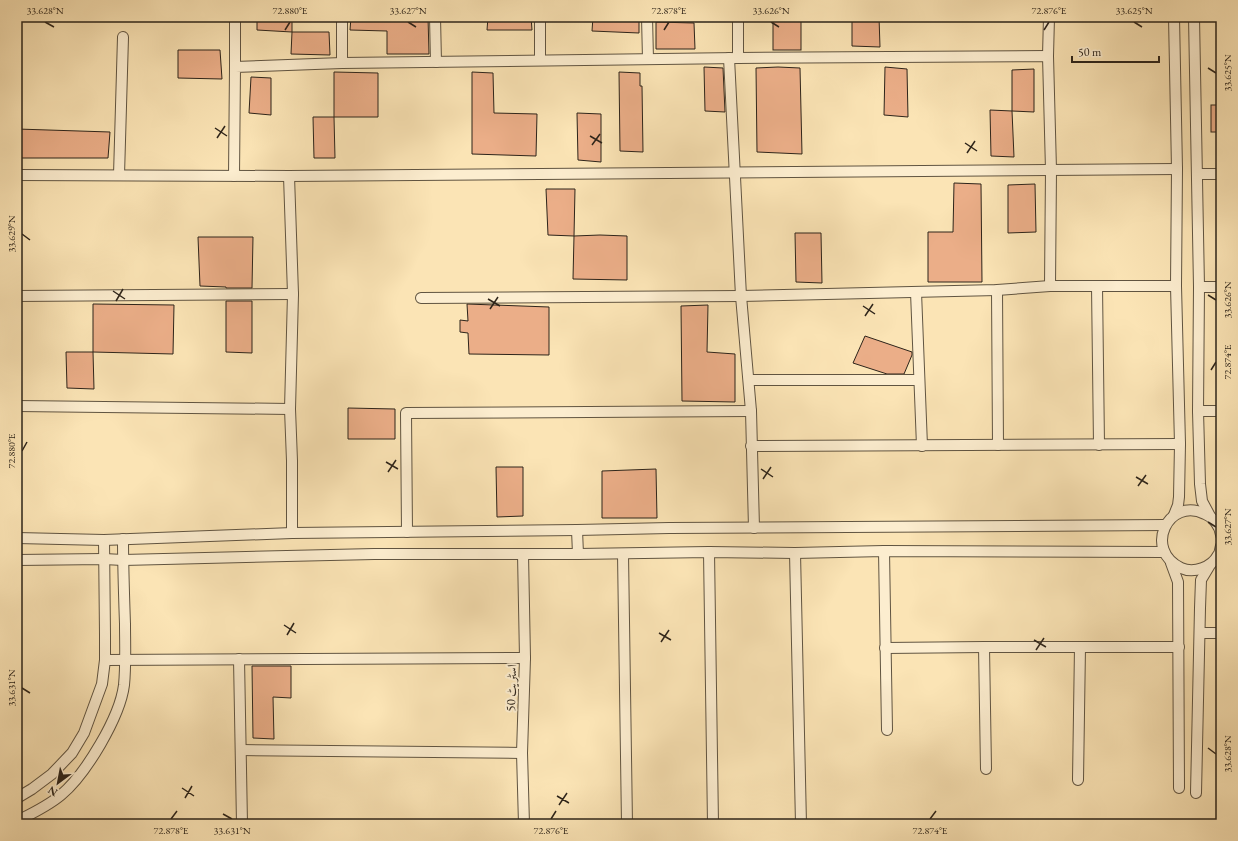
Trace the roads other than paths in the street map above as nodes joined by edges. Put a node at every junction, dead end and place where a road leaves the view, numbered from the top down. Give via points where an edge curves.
1 (235, 17) edge
2 (342, 17) edge
3 (435, 17) edge
4 (540, 17) edge
5 (647, 17) edge
6 (738, 17) edge
7 (1049, 17) edge
8 (1174, 17) edge
9 (1194, 17) edge
10 (122, 37) dead end
11 (1048, 56) junction
12 (648, 58) junction
13 (734, 58) junction
14 (540, 60) junction
15 (436, 62) junction
16 (342, 63) junction
17 (235, 67) junction
18 (1177, 169) junction
19 (1051, 170) junction
20 (735, 174) junction
21 (1196, 174) junction
22 (1221, 174) edge
23 (17, 175) edge
24 (119, 175) junction
25 (234, 176) junction
26 (288, 176) junction
27 (1050, 286) junction
28 (1098, 286) junction
29 (1176, 286) junction
30 (1199, 287) junction
31 (1221, 287) edge
32 (998, 290) junction
33 (916, 292) junction
34 (293, 294) junction
35 (17, 296) edge
36 (741, 296) junction
37 (421, 298) dead end
38 (749, 380) junction
39 (919, 380) junction
40 (17, 406) edge
41 (290, 409) junction
42 (751, 411) junction
43 (1221, 411) edge
44 (1198, 412) junction
45 (1180, 444) junction
46 (998, 445) junction
47 (1099, 445) junction
48 (752, 446) junction
49 (922, 446) junction
50 (1174, 515) junction
51 (1210, 516) junction
52 (1165, 525) junction
53 (754, 528) junction
54 (577, 530) junction
55 (1221, 531) edge
56 (407, 532) junction
57 (292, 533) junction
58 (17, 538) edge
59 (123, 538) junction
60 (104, 540) junction
61 (884, 551) junction
62 (709, 552) junction
63 (1164, 552) junction
64 (1220, 552) edge
65 (794, 553) junction
66 (523, 554) junction
67 (578, 554) junction
68 (623, 554) junction
69 (104, 559) junction
70 (17, 560) edge
71 (123, 560) junction
72 (1172, 563) junction
73 (1210, 565) junction
74 (1200, 633) junction
75 (1221, 633) edge
76 (984, 647) junction
77 (1080, 647) junction
78 (1179, 647) junction
79 (885, 648) junction
80 (525, 658) junction
81 (239, 659) junction
82 (105, 660) junction
83 (126, 660) junction
84 (887, 730) dead end
85 (241, 750) junction
86 (522, 753) junction
87 (986, 769) dead end
88 (1078, 780) dead end
89 (1179, 788) dead end
90 (1196, 793) dead end
91 (17, 798) edge
92 (17, 821) edge
93 (242, 824) edge
94 (524, 824) edge
95 (627, 824) edge
96 (713, 824) edge
97 (801, 824) edge

1 - 17 street
2 - 16 street
3 - 15 street
4 - 14 street
5 - 12 street
6 - 13 street
7 - 11 street
8 - 18 street
9 - 21 street
10 - 24 street
11 - 13 street
11 - 19 street
12 - 13 street
12 - 14 street
13 - 20 street
14 - 15 street
15 - 16 street
16 - 17 street
17 - 25 street
18 - 19 street
18 - 29 street
19 - 20 street
19 - 27 street
20 - 26 street
20 - 36 street
21 - 22 street
21 - 30 street
23 - 24 street
24 - 25 street
25 - 26 street
26 - 34 street
27 - 28 street
27 - 32 street
28 - 29 street
28 - 47 street
29 - 45 street
30 - 31 street
30 - 44 street
32 - 33 street
32 - 46 street
33 - 36 street
33 - 39 street
34 - 35 street
34 - 41 street
36 - 37 street
36 - 38 street
38 - 39 street
38 - 42 street
39 - 49 street
40 - 41 street
41 - 57 street
42 - 48 street
42 - 56 street via 406,413
43 - 44 street
44 - 51 street via 1202,501
45 - 47 street
45 - 50 street via 1179,497
46 - 47 street
46 - 49 street
48 - 49 street
48 - 53 street
50 - 51 street via 1186,510 1198,510
50 - 52 street
51 - 55 street
52 - 53 street
52 - 63 street via 1162,538
53 - 54 street
54 - 56 street
54 - 67 street
56 - 57 street
57 - 59 street
58 - 60 street
59 - 60 street
59 - 71 street
60 - 69 street
61 - 63 street
61 - 65 street
61 - 79 street
62 - 65 street
62 - 68 street
62 - 96 street
63 - 72 street
64 - 73 street
65 - 97 street
66 - 67 street
66 - 71 street via 374,554
66 - 80 street, اسٹریٹ 50
67 - 68 street
68 - 95 street
69 - 70 street
69 - 71 street
69 - 82 street
71 - 83 street
72 - 73 street via 1183,569 1197,570
72 - 78 street via 1178,582
73 - 74 street via 1202,580
74 - 75 street
74 - 90 street
76 - 77 street
76 - 79 street
76 - 87 street
77 - 78 street
77 - 88 street
78 - 89 street
79 - 84 street
80 - 81 street
80 - 86 street, اسٹریٹ 50
81 - 83 street
81 - 85 street
82 - 83 street
82 - 91 street via 102,684 84,733 72,753 52,774
83 - 92 street via 124,687 117,712 87,764 62,794 43,808
85 - 86 street
85 - 93 street
86 - 94 street, اسٹریٹ 50

